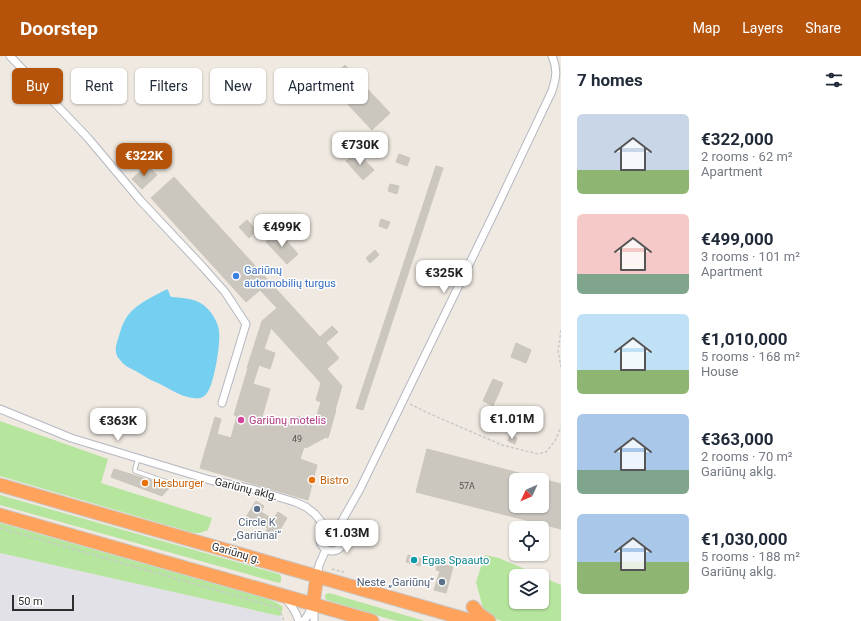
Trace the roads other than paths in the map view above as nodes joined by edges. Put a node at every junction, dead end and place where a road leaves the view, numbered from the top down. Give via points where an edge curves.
1 (10, 56) edge
2 (552, 56) edge
3 (222, 403) dead end
4 (0, 409) edge
5 (138, 458) junction
6 (172, 484) dead end
7 (0, 485) edge
8 (0, 515) edge
9 (326, 528) junction
10 (338, 528) junction
11 (210, 534) dead end
12 (194, 541) junction
13 (326, 549) junction
14 (317, 576) junction
15 (283, 596) junction
16 (313, 604) junction
17 (473, 607) dead end
18 (298, 621) edge
19 (304, 621) edge
20 (314, 621) edge
21 (372, 621) edge
22 (472, 621) edge
23 (489, 621) edge

1 - 3 street via 88,138 140,200 225,292 246,324
2 - 10 street via 556,68 552,91 360,489
4 - 5 street, Gariūnų aklg. via 71,438
5 - 6 lane via 135,471
5 - 9 street, Gariūnų aklg. via 295,502 315,514
7 - 12 highway, Gariūnų g.
8 - 15 highway
9 - 10 street
9 - 13 street via 320,537 321,544
10 - 13 street via 344,538 342,546 336,550
11 - 12 highway
12 - 14 highway, Gariūnų g.
13 - 14 street
14 - 16 highway
14 - 22 highway, Gariūnų g.
15 - 16 highway
15 - 18 street via 290,603
16 - 19 street
16 - 20 street
16 - 21 highway
17 - 23 highway

